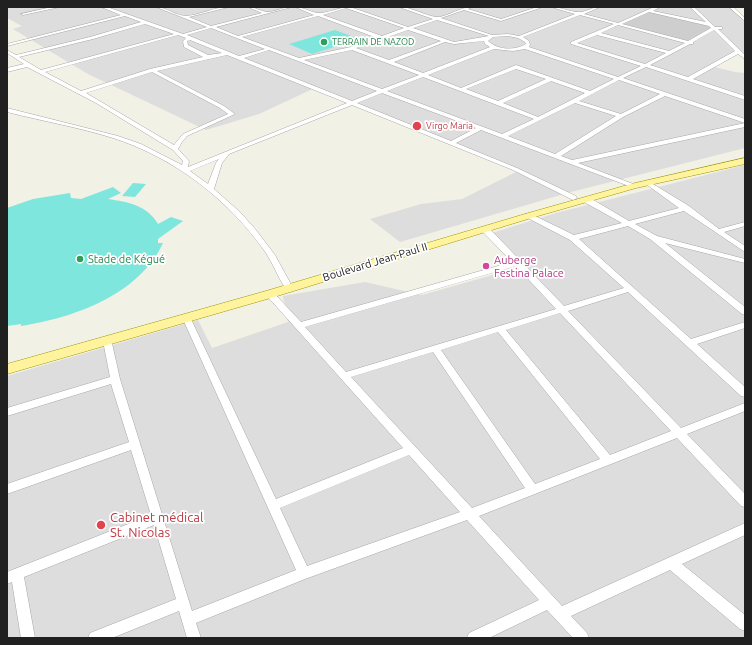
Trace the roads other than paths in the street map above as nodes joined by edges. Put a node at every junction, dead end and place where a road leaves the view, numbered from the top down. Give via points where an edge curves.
1 (58, 7) edge
2 (103, 7) edge
3 (170, 7) edge
4 (227, 7) edge
5 (250, 7) edge
6 (290, 7) edge
7 (297, 7) edge
8 (346, 7) edge
9 (470, 7) edge
10 (541, 7) edge
11 (553, 7) edge
12 (598, 7) edge
13 (658, 7) edge
14 (692, 7) edge
15 (698, 7) edge
16 (731, 7) edge
17 (160, 8) edge
18 (218, 8) edge
19 (405, 8) edge
20 (464, 9) junction
21 (521, 9) dead end
22 (528, 11) junction
23 (648, 11) junction
24 (266, 13) junction
25 (23, 14) dead end
26 (318, 14) junction
27 (581, 14) junction
28 (127, 15) junction
29 (185, 17) junction
30 (436, 18) junction
31 (745, 20) edge
32 (146, 22) junction
33 (618, 23) junction
34 (211, 27) junction
35 (716, 27) junction
36 (408, 28) junction
37 (596, 33) junction
38 (181, 35) junction
39 (238, 37) junction
40 (520, 37) junction
41 (189, 38) junction
42 (380, 38) junction
43 (490, 38) junction
44 (445, 41) junction
45 (691, 43) junction
46 (7, 45) edge
47 (494, 47) junction
48 (525, 47) junction
49 (352, 48) junction
50 (269, 49) junction
51 (7, 51) edge
52 (738, 52) junction
53 (670, 53) junction
54 (745, 53) edge
55 (226, 54) junction
56 (16, 56) junction
57 (207, 57) junction
58 (239, 58) junction
59 (745, 58) edge
60 (298, 60) junction
61 (390, 62) junction
62 (28, 65) junction
63 (645, 66) junction
64 (7, 70) edge
65 (42, 71) junction
66 (154, 71) junction
67 (426, 75) junction
68 (551, 79) junction
69 (620, 79) junction
70 (689, 79) junction
71 (462, 89) junction
72 (81, 92) junction
73 (384, 92) junction
74 (590, 93) junction
75 (664, 94) junction
76 (745, 98) edge
77 (575, 101) junction
78 (351, 103) junction
79 (499, 103) junction
80 (7, 110) edge
81 (621, 116) junction
82 (539, 119) junction
83 (745, 121) edge
84 (745, 125) edge
85 (481, 128) junction
86 (504, 136) junction
87 (452, 143) junction
88 (174, 149) junction
89 (227, 153) junction
90 (557, 156) junction
91 (745, 157) edge
92 (745, 161) edge
93 (573, 162) junction
94 (185, 169) junction
95 (648, 183) junction
96 (632, 185) junction
97 (210, 189) junction
98 (573, 198) junction
99 (587, 200) junction
100 (686, 208) junction
101 (528, 216) junction
102 (629, 222) junction
103 (745, 224) edge
104 (485, 229) junction
105 (719, 231) junction
106 (653, 237) junction
107 (573, 238) junction
108 (745, 250) edge
109 (745, 261) edge
110 (518, 263) junction
111 (288, 286) junction
112 (630, 289) junction
113 (270, 294) junction
114 (562, 309) junction
115 (745, 312) edge
116 (186, 317) junction
117 (745, 325) edge
118 (299, 326) junction
119 (500, 328) junction
120 (108, 341) junction
121 (690, 343) junction
122 (435, 348) junction
123 (7, 364) edge
124 (7, 370) edge
125 (344, 376) junction
126 (115, 379) junction
127 (745, 393) edge
128 (745, 407) edge
129 (7, 412) edge
130 (679, 433) junction
131 (135, 444) junction
132 (411, 450) junction
133 (608, 460) junction
134 (7, 489) edge
135 (533, 490) junction
136 (745, 502) edge
137 (273, 506) junction
138 (470, 514) junction
139 (158, 518) junction
140 (745, 529) edge
141 (671, 563) junction
142 (304, 573) junction
143 (12, 576) edge
144 (550, 602) junction
145 (183, 603) junction
146 (560, 614) junction
147 (188, 619) junction
148 (745, 624) edge
149 (28, 638) edge
150 (95, 638) edge
151 (194, 638) edge
152 (474, 638) edge
153 (582, 638) edge

1 - 25 street
2 - 28 street
3 - 17 street
4 - 18 street
5 - 24 street
6 - 24 street
7 - 26 street
8 - 26 street
8 - 36 street
9 - 20 street
10 - 22 street
11 - 27 street
12 - 27 street
13 - 23 street
14 - 35 street
15 - 35 street
16 - 31 street
17 - 29 street
18 - 29 street
19 - 30 street
20 - 22 street via 501,20
20 - 30 street
21 - 22 street
23 - 33 street
23 - 35 street
24 - 34 street
26 - 39 street
26 - 42 street
27 - 33 street
27 - 40 street
28 - 32 street
28 - 46 street
29 - 34 street
30 - 36 street
30 - 43 street
32 - 38 street
32 - 56 street
33 - 37 street
33 - 45 street
34 - 38 street
34 - 39 street
35 - 45 street
35 - 52 street
35 - 54 street
36 - 42 street
36 - 44 street
37 - 53 street
37 - 63 street via 573,43
38 - 41 street
38 - 65 street
39 - 50 street
40 - 43 street via 502,35
40 - 48 street via 527,41 528,45
41 - 55 street
41 - 57 street via 185,41 186,46
42 - 49 street
43 - 44 street via 454,43
43 - 47 street via 487,43
44 - 61 street
45 - 53 street
47 - 48 street via 508,50
47 - 67 street
48 - 69 street
49 - 60 street
49 - 61 street
50 - 58 street
50 - 60 street
51 - 56 street
52 - 59 street
52 - 70 street
53 - 63 street
55 - 57 street
55 - 58 street
56 - 62 street
57 - 66 street
58 - 78 street
60 - 73 street
61 - 67 street
62 - 64 street
62 - 65 street
63 - 69 street
63 - 70 street
65 - 72 street
66 - 72 street
66 - 88 street via 232,114 185,135
67 - 71 street
67 - 73 street
68 - 71 street via 516,67
68 - 74 street
68 - 79 street
69 - 74 street
69 - 75 street
70 - 76 street
71 - 79 street
72 - 88 street
73 - 78 street
73 - 85 street
74 - 77 street
75 - 81 street
75 - 83 street
77 - 81 street
77 - 82 street
78 - 87 street
78 - 89 street
79 - 82 street
80 - 94 street via 115,137 167,158
81 - 90 street
82 - 86 street
84 - 93 street
85 - 86 street
85 - 87 street
86 - 90 street
87 - 98 street
88 - 94 street via 186,161
89 - 94 street
89 - 97 street via 219,163
90 - 93 street
91 - 96 main road, Boulevard Jean-Paul II
92 - 95 main road, Boulevard Jean-Paul II
93 - 96 street
94 - 97 street
95 - 96 main road, Boulevard Jean-Paul II
95 - 100 street
96 - 98 main road, Boulevard Jean-Paul II
96 - 99 main road, Boulevard Jean-Paul II
97 - 111 street via 248,225 269,253
98 - 111 main road, Boulevard Jean-Paul II
99 - 101 main road, Boulevard Jean-Paul II
99 - 102 street
100 - 102 street
100 - 105 street
101 - 104 main road, Boulevard Jean-Paul II
101 - 107 street
102 - 106 street
102 - 107 street
103 - 105 street
104 - 110 street
104 - 111 main road, Boulevard Jean-Paul II
105 - 108 street
106 - 109 street
106 - 115 street
107 - 112 street
110 - 114 street
110 - 118 street
111 - 113 main road, Boulevard Jean-Paul II
111 - 123 main road, Boulevard Jean-Paul II
112 - 114 street
112 - 121 street
113 - 116 main road, Boulevard Jean-Paul II
113 - 118 street
114 - 119 street
114 - 130 street
116 - 120 main road, Boulevard Jean-Paul II
116 - 137 street
117 - 121 street
118 - 125 street
119 - 122 street
119 - 133 street
120 - 124 main road, Boulevard Jean-Paul II
120 - 126 street
121 - 127 street
122 - 125 street
122 - 135 street
125 - 132 street
126 - 129 street
126 - 131 street
128 - 130 street
130 - 133 street
130 - 136 street
131 - 134 street
131 - 139 street
132 - 137 street
132 - 138 street
133 - 135 street
135 - 138 street
137 - 142 street
138 - 142 street
138 - 144 street
139 - 143 street
139 - 145 street
140 - 141 street
141 - 146 street
141 - 148 street
142 - 147 street
143 - 149 street
144 - 146 street
144 - 152 street
145 - 147 street
145 - 150 street
146 - 153 street
147 - 151 street

